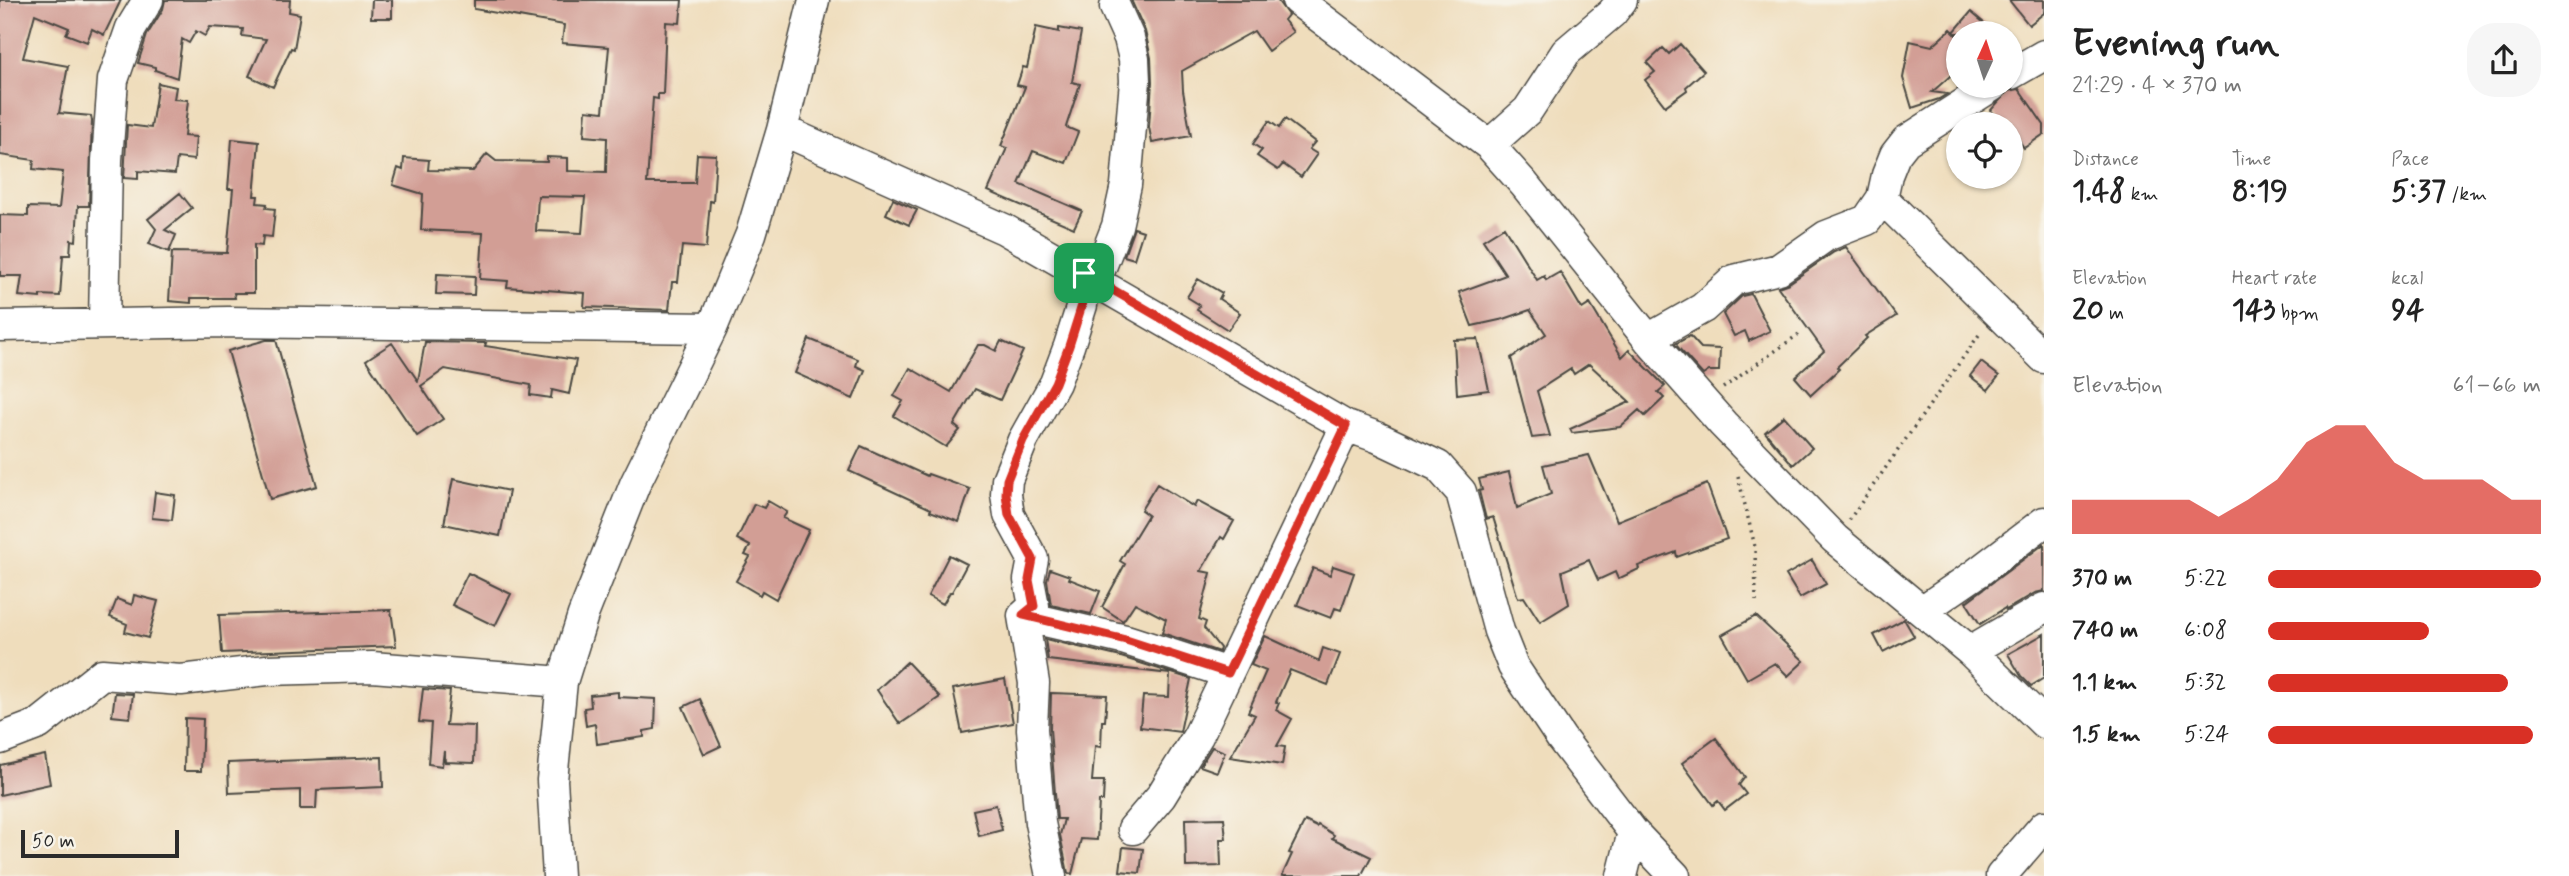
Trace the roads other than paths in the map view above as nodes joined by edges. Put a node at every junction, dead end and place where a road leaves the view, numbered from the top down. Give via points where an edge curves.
1 (148, 0) edge
2 (814, 0) edge
3 (1297, 0) edge
4 (1622, 0) edge
5 (1115, 7) dead end
6 (2044, 55) edge
7 (2023, 68) edge
8 (1973, 98) edge
9 (782, 130) junction
10 (1489, 145) junction
11 (1882, 198) junction
12 (1090, 276) junction
13 (104, 324) junction
14 (0, 326) edge
15 (712, 328) junction
16 (1648, 339) junction
17 (2044, 358) edge
18 (1346, 426) junction
19 (2044, 522) edge
20 (2044, 608) edge
21 (1923, 610) junction
22 (1023, 615) junction
23 (1970, 651) junction
24 (1228, 673) junction
25 (562, 682) junction
26 (2044, 723) edge
27 (0, 740) edge
28 (2044, 826) edge
29 (1133, 829) dead end
30 (1633, 832) junction
31 (558, 876) edge
32 (1051, 876) edge
33 (1622, 876) edge
34 (1675, 876) edge
35 (2001, 876) edge

1 - 13 street via 131,28 113,80
2 - 9 street
3 - 10 street
4 - 10 street via 1566,52 1528,110
5 - 12 street via 1134,60 1126,185 1117,226
6 - 7 street
8 - 11 street via 1906,141 1891,165
9 - 12 street via 1004,229
9 - 15 street via 751,234
10 - 16 street
11 - 16 street via 1867,220 1826,236 1779,269 1734,280 1703,308
11 - 17 street
12 - 18 street
12 - 22 street via 1055,383 1007,480 1009,515 1033,559 1029,580 1034,606
13 - 14 street
13 - 15 street
15 - 25 street via 635,484
16 - 21 street via 1835,539
18 - 24 street
18 - 30 street via 1438,466 1461,492 1513,666
19 - 21 street
20 - 23 street
21 - 23 street
22 - 24 street via 1126,640
22 - 32 street via 1034,682 1032,729 1040,823
23 - 26 street
24 - 29 street via 1161,796
25 - 27 street via 372,667 267,670 181,680 102,674 39,724
25 - 31 street via 552,780
28 - 35 street
30 - 33 street
30 - 34 street

